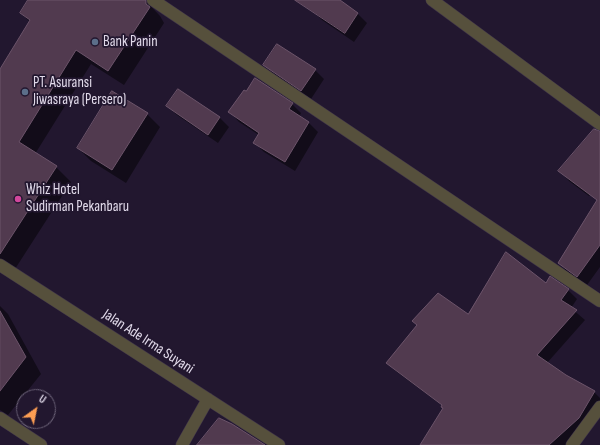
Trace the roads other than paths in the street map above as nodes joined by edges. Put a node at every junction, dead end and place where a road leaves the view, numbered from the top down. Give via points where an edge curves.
1 (153, 0) edge
2 (432, 0) edge
3 (600, 124) edge
4 (0, 266) edge
5 (600, 301) edge
6 (208, 399) junction
7 (600, 407) edge
8 (0, 418) edge
9 (41, 445) edge
10 (182, 445) edge
11 (279, 445) edge
12 (572, 445) edge

1 - 5 street
2 - 3 street
4 - 6 street, Jalan Ade Irma Suyani
6 - 10 street
6 - 11 street, Jalan Ade Irma Suyani
7 - 12 street
8 - 9 street

